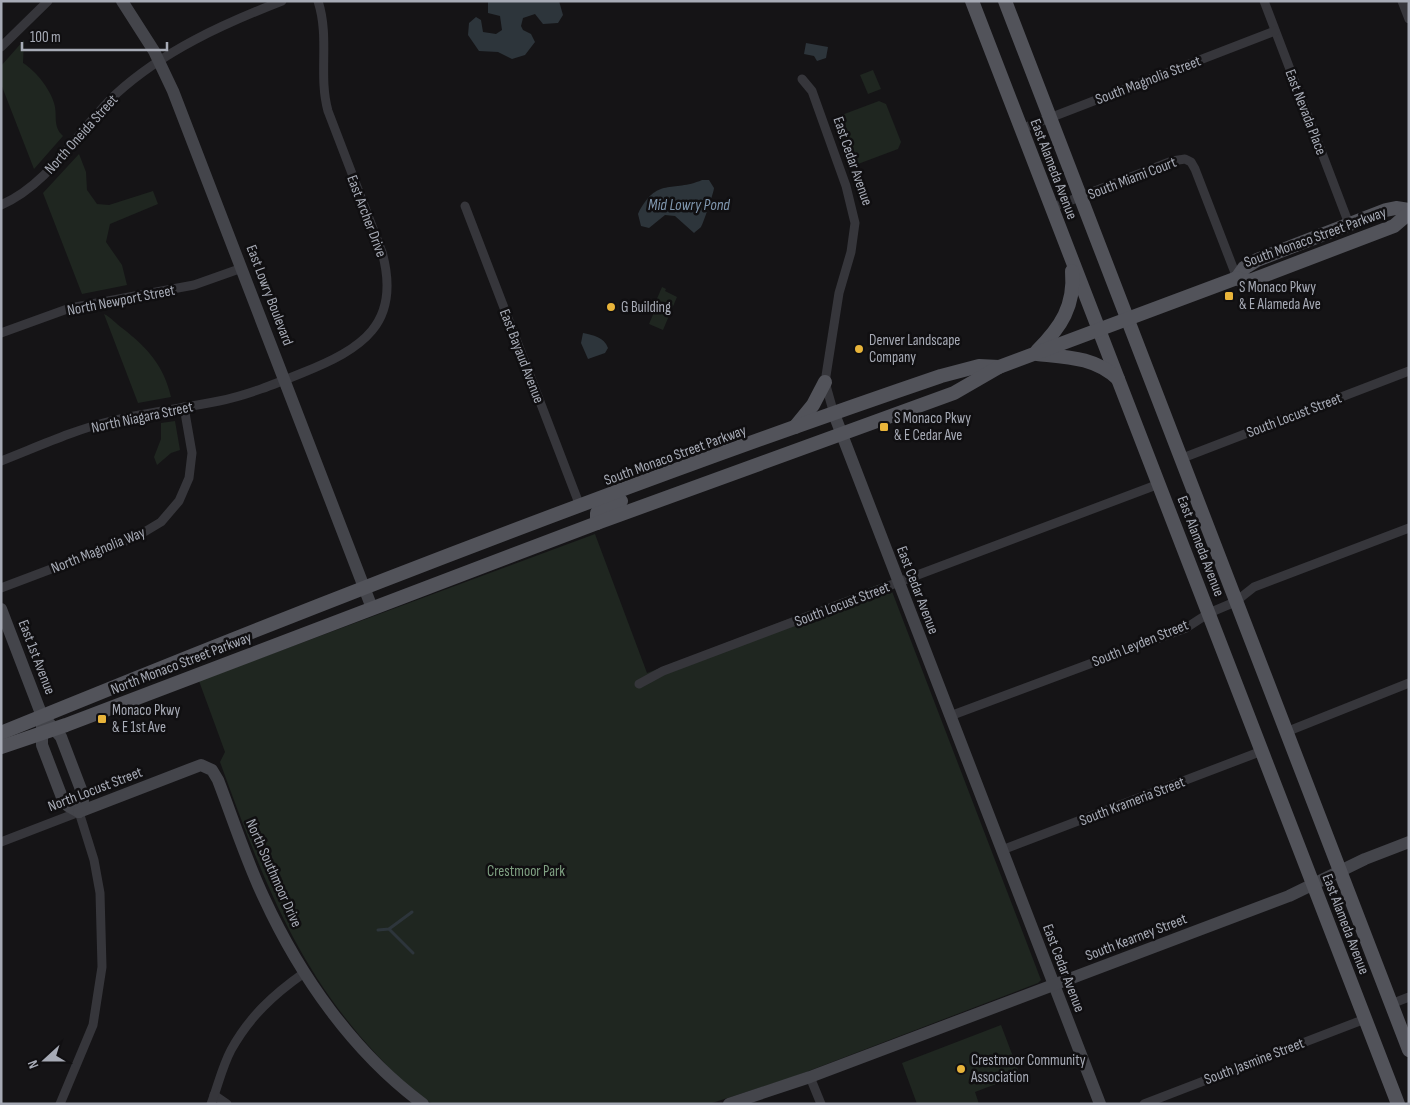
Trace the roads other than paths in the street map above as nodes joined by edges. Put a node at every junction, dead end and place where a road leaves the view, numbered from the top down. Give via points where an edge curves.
1 (48, 1) edge
2 (122, 1) edge
3 (282, 1) edge
4 (318, 1) edge
5 (972, 1) edge
6 (1005, 1) edge
7 (1264, 1) edge
8 (1402, 1) edge
9 (1409, 19) edge
10 (1275, 31) junction
11 (1, 47) edge
12 (159, 62) junction
13 (802, 79) dead end
14 (1050, 118) junction
15 (1021, 129) junction
16 (1080, 197) junction
17 (1, 205) edge
18 (465, 206) dead end
19 (1052, 208) junction
20 (1409, 211) edge
21 (1349, 224) junction
22 (1070, 256) junction
23 (242, 268) junction
24 (1237, 278) junction
25 (1127, 320) junction
26 (1099, 330) junction
27 (1, 334) edge
28 (1034, 354) junction
29 (999, 367) junction
30 (1409, 371) edge
31 (1118, 379) junction
32 (284, 380) junction
33 (825, 382) junction
34 (184, 407) junction
35 (834, 414) junction
36 (792, 430) junction
37 (842, 434) junction
38 (1180, 459) junction
39 (1, 461) edge
40 (655, 479) junction
41 (1159, 484) junction
42 (580, 506) junction
43 (597, 523) junction
44 (1409, 528) edge
45 (512, 555) junction
46 (898, 582) junction
47 (1, 588) edge
48 (364, 588) junction
49 (1235, 602) junction
50 (372, 608) junction
51 (1, 609) edge
52 (1209, 613) junction
53 (1409, 683) edge
54 (639, 684) dead end
55 (42, 716) junction
56 (950, 716) junction
57 (55, 729) junction
58 (1286, 732) junction
59 (1, 733) edge
60 (41, 733) junction
61 (1, 747) edge
62 (1262, 751) junction
63 (201, 766) joint
64 (79, 812) junction
65 (1, 842) edge
66 (1409, 842) edge
67 (1002, 850) junction
68 (1339, 871) junction
69 (1313, 883) junction
70 (304, 973) junction
71 (1054, 985) junction
72 (1409, 997) edge
73 (1391, 1004) junction
74 (1365, 1019) junction
75 (1409, 1050) edge
76 (810, 1077) junction
77 (213, 1100) edge
78 (60, 1104) edge
79 (227, 1104) edge
80 (423, 1104) edge
81 (729, 1104) edge
82 (820, 1104) edge
83 (1100, 1104) edge
84 (1144, 1104) edge
85 (1398, 1104) edge

1 - 11 street
2 - 12 street, East Lowry Boulevard
3 - 12 street, North Oneida Street via 224,25
4 - 32 street, East Archer Drive via 325,36 326,103 382,252 388,290 373,330 359,345 330,362
5 - 15 main road, East Alameda Avenue
6 - 14 main road, East Alameda Avenue
7 - 10 street, East Nevada Place
8 - 9 street
10 - 14 street, South Magnolia Street
10 - 21 street, East Nevada Place
12 - 17 street, North Oneida Street via 106,104 40,179
12 - 23 street, East Lowry Boulevard
13 - 33 street, East Cedar Avenue via 812,92 852,202 856,223 852,252 839,293
14 - 15 street, South Magnolia Street
14 - 16 main road, East Alameda Avenue
15 - 19 main road, East Alameda Avenue
16 - 19 street, South Miami Court
16 - 24 street, South Miami Court via 1184,158 1195,169
16 - 25 main road, East Alameda Avenue
18 - 42 street, East Bayaud Avenue
19 - 22 main road, East Alameda Avenue
20 - 21 main road, South Monaco Street Parkway via 1390,208
20 - 24 main road, South Monaco Street Parkway via 1394,226 1249,280
21 - 24 main road, South Monaco Street Parkway via 1257,260 1244,268
22 - 26 main road, East Alameda Avenue
22 - 28 main road via 1072,292 1068,310 1056,332
23 - 27 street, North Newport Street via 194,285 70,308
23 - 32 street, East Lowry Boulevard
24 - 25 main road, South Monaco Street Parkway
25 - 26 main road, South Monaco Street Parkway
25 - 38 main road, East Alameda Avenue
26 - 28 main road, South Monaco Street Parkway
26 - 31 main road, East Alameda Avenue
28 - 29 main road, South Monaco Street Parkway
28 - 31 main road via 1087,361
29 - 35 main road, South Monaco Street Parkway via 979,366 953,372
29 - 37 main road, South Monaco Street Parkway via 954,393
30 - 38 street, South Locust Street
31 - 41 main road, East Alameda Avenue
32 - 34 street, North Niagara Street via 236,397
32 - 48 street, East Lowry Boulevard
33 - 35 street, East Cedar Avenue
33 - 36 main road via 813,405
34 - 39 street, North Niagara Street via 102,423
34 - 47 street, North Magnolia Way via 192,453 189,478 179,501 161,522 136,537
35 - 36 main road, South Monaco Street Parkway
35 - 37 street, East Cedar Avenue
36 - 40 main road, South Monaco Street Parkway
37 - 43 main road, South Monaco Street Parkway
37 - 46 street, East Cedar Avenue
38 - 49 main road, East Alameda Avenue
40 - 42 main road, South Monaco Street Parkway
40 - 43 main road via 634,497 597,513
41 - 46 street, South Locust Street
41 - 52 main road, East Alameda Avenue
42 - 45 main road via 569,524 538,536
42 - 48 main road, South Monaco Street Parkway
43 - 45 main road, South Monaco Street Parkway
44 - 49 street, South Leyden Street via 1254,587
45 - 50 main road, South Monaco Street Parkway
46 - 54 street, South Locust Street via 664,671
46 - 56 street, East Cedar Avenue
48 - 50 street, East Lowry Boulevard
48 - 55 main road, North Monaco Street Parkway
49 - 52 street, South Leyden Street
49 - 58 main road, East Alameda Avenue
50 - 57 main road, North Monaco Street Parkway
51 - 55 street, East 1st Avenue
52 - 56 street, South Leyden Street via 1186,628
52 - 62 main road, East Alameda Avenue
53 - 58 street
55 - 57 street, East 1st Avenue
55 - 59 main road, North Monaco Street Parkway
55 - 60 street, East 1st Avenue
56 - 67 street, East Cedar Avenue
57 - 60 main road, North Monaco Street Parkway
57 - 64 street, East 1st Avenue via 83,796
58 - 68 main road, East Alameda Avenue
60 - 61 main road, North Monaco Street Parkway
60 - 64 street, East 1st Avenue via 63,800
62 - 67 street, South Krameria Street
62 - 69 main road, East Alameda Avenue
63 - 64 street, North Locust Street
63 - 70 street, North Southmoor Drive via 212,770 218,780 263,897
64 - 65 street, North Locust Street
64 - 78 street via 94,860 100,894 102,967 93,1025
66 - 68 street, South Kearney Street
67 - 71 street, East Cedar Avenue
68 - 69 street, South Kearney Street
68 - 73 main road, East Alameda Avenue
69 - 71 street, South Kearney Street via 1290,896
69 - 74 main road, East Alameda Avenue
70 - 77 street via 266,1002 244,1030 231,1050
70 - 80 street, North Southmoor Drive via 349,1034 396,1083
71 - 76 street, South Kearney Street
71 - 83 street, East Cedar Avenue
72 - 73 street
73 - 75 main road, East Alameda Avenue
74 - 84 street, South Jasmine Street
74 - 85 main road, East Alameda Avenue
76 - 81 street, South Kearney Street
76 - 82 street
77 - 79 street

